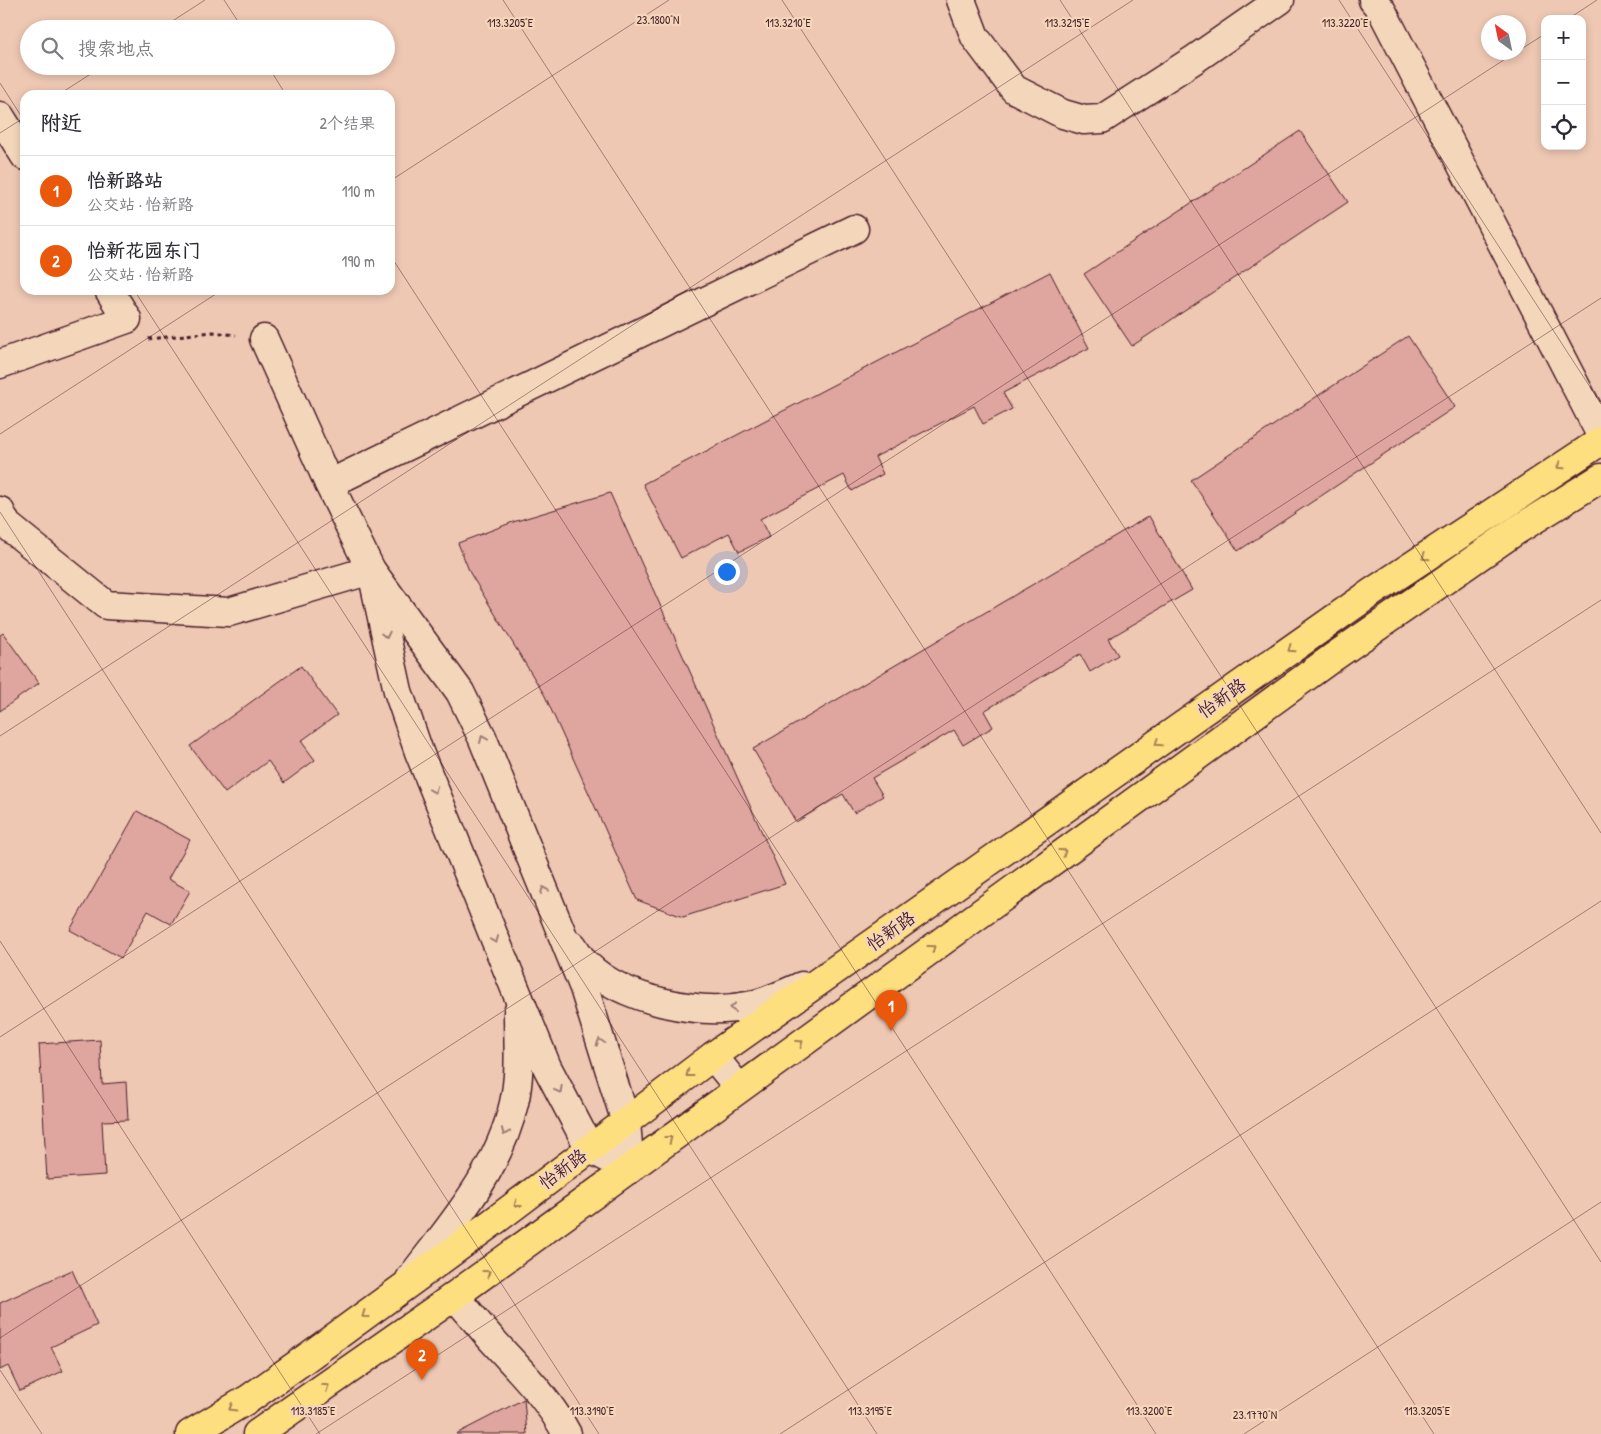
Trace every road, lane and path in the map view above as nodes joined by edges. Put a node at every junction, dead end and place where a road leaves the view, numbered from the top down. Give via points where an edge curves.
1 (961, 0) edge
2 (1280, 0) edge
3 (1373, 0) edge
4 (0, 116) edge
5 (20, 148) edge
6 (854, 229) dead end
7 (112, 295) edge
8 (143, 339) dead end
9 (264, 339) joint
10 (0, 364) edge
11 (1601, 435) edge
12 (1601, 440) edge
13 (1601, 478) edge
14 (328, 484) junction
15 (0, 511) edge
16 (371, 570) junction
17 (561, 930) junction
18 (828, 975) junction
19 (518, 998) junction
20 (713, 1056) junction
21 (739, 1088) junction
22 (626, 1122) junction
23 (590, 1149) junction
24 (630, 1169) junction
25 (405, 1286) junction
26 (455, 1296) junction
27 (190, 1434) edge
28 (256, 1434) edge
29 (567, 1434) edge

1 - 2 street via 975,37 1014,89 1063,114 1084,120 1102,119
3 - 11 street via 1382,11
4 - 5 street
6 - 14 street
7 - 10 street via 127,318
8 - 9 path via 213,332
9 - 14 street
12 -> 18 main road, 怡新路 via 1371,593
21 -> 13 main road, 怡新路 via 1332,658 1517,530
14 - 16 street
15 - 16 street via 7,525 106,605 229,612
17 -> 16 street via 482,737 460,692
16 -> 19 street via 398,690 416,743
18 -> 17 street via 748,1006 678,1005 612,984 586,965
22 -> 17 street via 584,988
18 - 20 main road, 怡新路
19 -> 23 street via 547,1067
19 -> 25 street via 519,1075 505,1132 477,1188
20 - 21 street
20 -> 22 main road, 怡新路
24 -> 21 main road, 怡新路
22 - 23 main road, 怡新路
22 - 24 street
23 - 24 street
23 -> 25 main road, 怡新路
26 -> 24 main road, 怡新路
25 -> 27 main road, 怡新路 via 250,1398
28 -> 26 main road, 怡新路
26 - 29 street via 494,1343 533,1382

